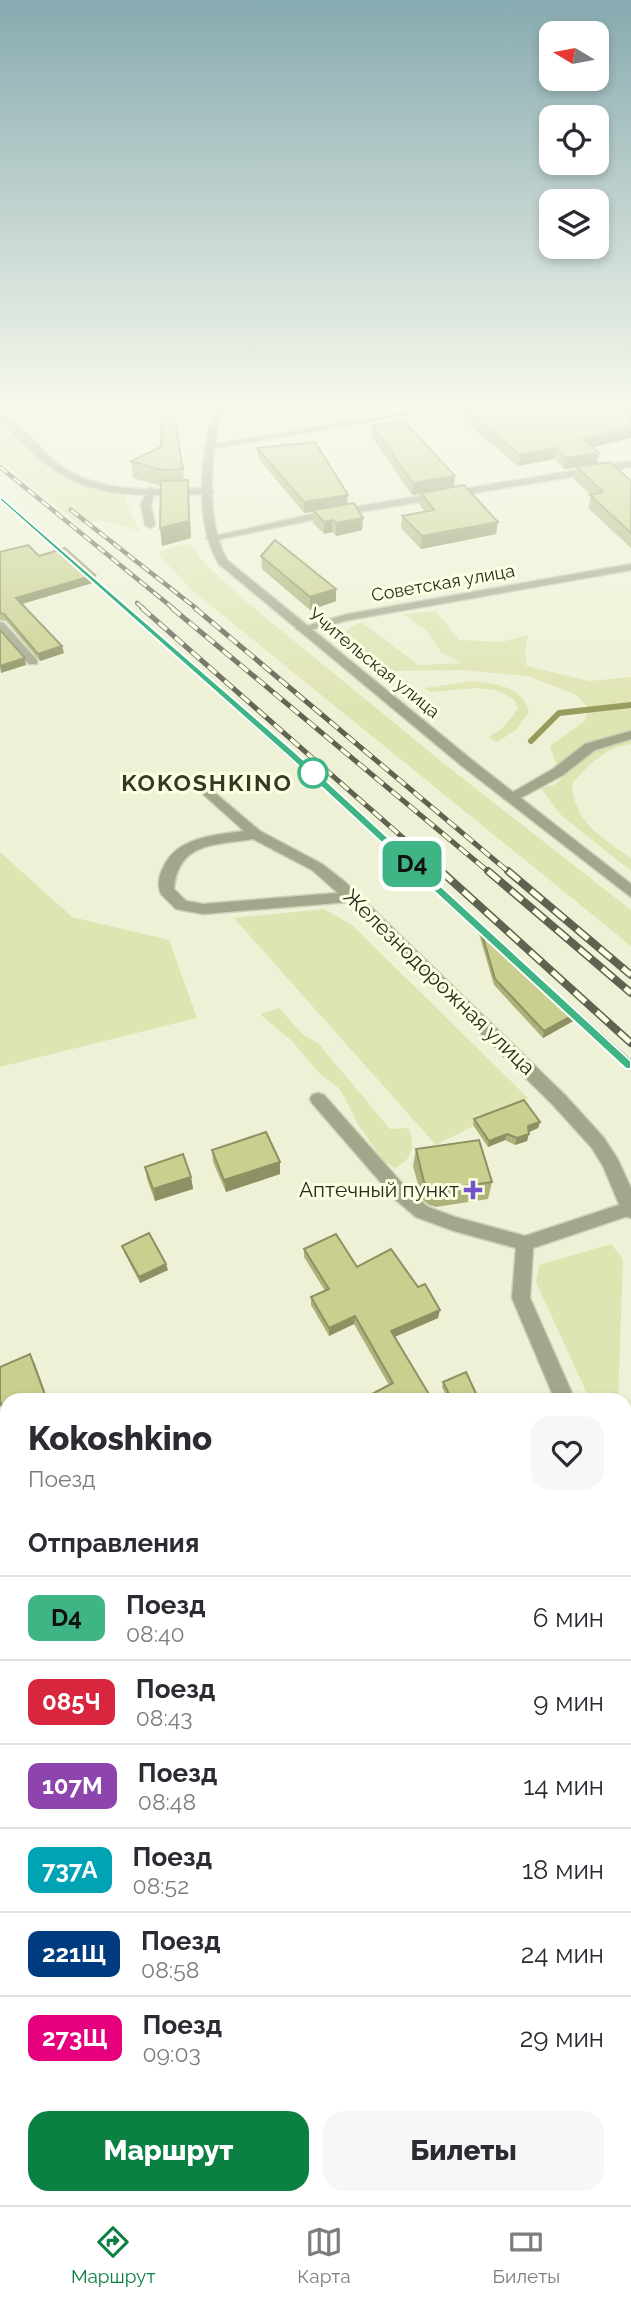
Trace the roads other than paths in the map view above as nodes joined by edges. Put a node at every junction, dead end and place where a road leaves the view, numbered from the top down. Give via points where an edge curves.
1 (146, 507) edge
2 (210, 507) edge
3 (373, 507) edge
4 (150, 525) dead end
5 (211, 538) junction
6 (631, 567) edge
7 (0, 625) edge
8 (302, 629) junction
9 (33, 662) dead end
10 (631, 735) edge
11 (209, 792) dead end
12 (510, 798) junction
13 (255, 834) junction
14 (631, 892) edge
15 (352, 897) junction
16 (318, 1099) dead end
17 (630, 1209) edge
18 (525, 1243) junction
19 (562, 1393) edge

1 - 4 lane
2 - 5 street, Учительская улица
3 - 5 street
5 - 8 street, Учительская улица via 231,570
6 - 8 street, Советская улица
7 - 9 lane
8 - 12 street, Учительская улица
10 - 12 street via 590,747 558,772
11 - 13 street, Железнодорожная улица
12 - 14 street, Учительская улица
13 - 15 street, Железнодорожная улица via 317,867
13 - 15 street via 196,844 182,851 165,874 166,890 181,905 203,909
15 - 17 street, Железнодорожная улица via 598,1143
16 - 18 lane via 413,1205 454,1224
17 - 18 lane
18 - 19 lane via 522,1298

